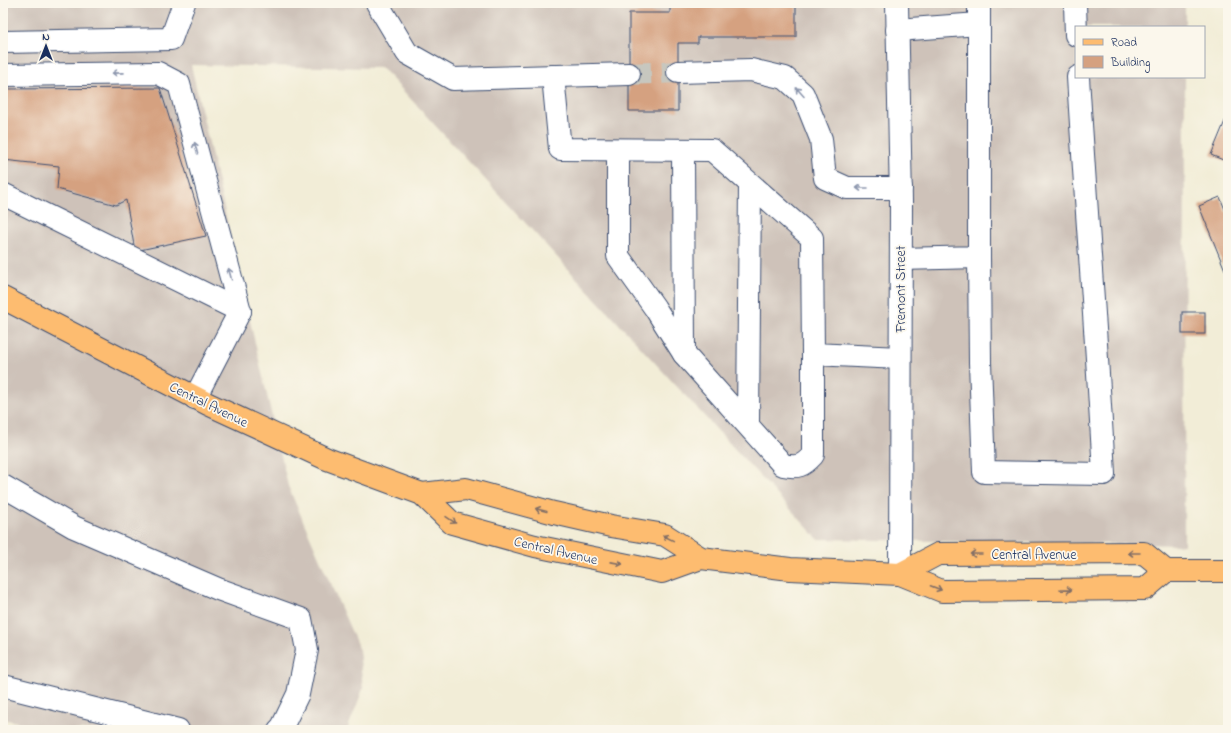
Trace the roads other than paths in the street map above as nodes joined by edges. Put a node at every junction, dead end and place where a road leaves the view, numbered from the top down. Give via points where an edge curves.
1 (184, 3) edge
2 (377, 3) edge
3 (897, 3) edge
4 (979, 3) edge
5 (1075, 3) edge
6 (979, 24) junction
7 (1076, 26) edge
8 (897, 30) junction
9 (3, 42) edge
10 (678, 72) tunnel mouth
11 (3, 74) edge
12 (629, 74) tunnel mouth
13 (553, 76) junction
14 (1078, 78) edge
15 (618, 150) junction
16 (683, 150) junction
17 (750, 184) junction
18 (901, 188) junction
19 (3, 194) edge
20 (979, 257) junction
21 (901, 259) junction
22 (3, 298) edge
23 (240, 311) junction
24 (684, 354) junction
25 (813, 354) junction
26 (900, 358) junction
27 (195, 398) junction
28 (748, 424) junction
29 (3, 486) edge
30 (422, 494) junction
31 (701, 558) junction
32 (1166, 571) junction
33 (1228, 571) edge
34 (900, 574) junction
35 (3, 686) edge
36 (178, 730) edge
37 (279, 730) edge

1 - 9 street via 171,39
2 - 13 street via 407,53 453,80
3 - 8 street, Fremont Street
4 - 6 street
5 - 7 street
6 - 8 street
6 - 20 street
8 - 18 street, Fremont Street
18 -> 10 street via 847,188 825,178 821,139 811,113 803,94 785,78 752,70
23 -> 11 street via 179,84 158,73
12 - 13 street
13 - 15 street via 560,149
14 - 20 street via 1104,474 984,472
15 - 16 street
15 - 24 street via 618,256
16 - 17 street via 712,150
16 - 24 street
17 - 25 street via 812,238
17 - 28 street
18 - 21 street, Fremont Street
19 - 23 street
20 - 21 street
21 - 26 street, Fremont Street
22 - 27 main road, Central Avenue
23 - 27 street
24 - 28 street
25 - 26 street
25 - 28 street via 813,455 806,463 793,467 783,465
26 - 34 street, Fremont Street
27 - 30 main road, Central Avenue via 327,459
29 - 37 street via 74,527 218,588 301,619 307,650 298,694
31 -> 30 main road, Central Avenue via 666,535 554,513 466,489
30 -> 31 main road, Central Avenue via 452,523 535,546 662,572
31 - 34 main road, Central Avenue via 790,569
32 - 33 main road
34 -> 32 main road, Central Avenue via 942,591 1145,589
32 -> 34 main road, Central Avenue via 1144,553 938,554
35 - 36 street

